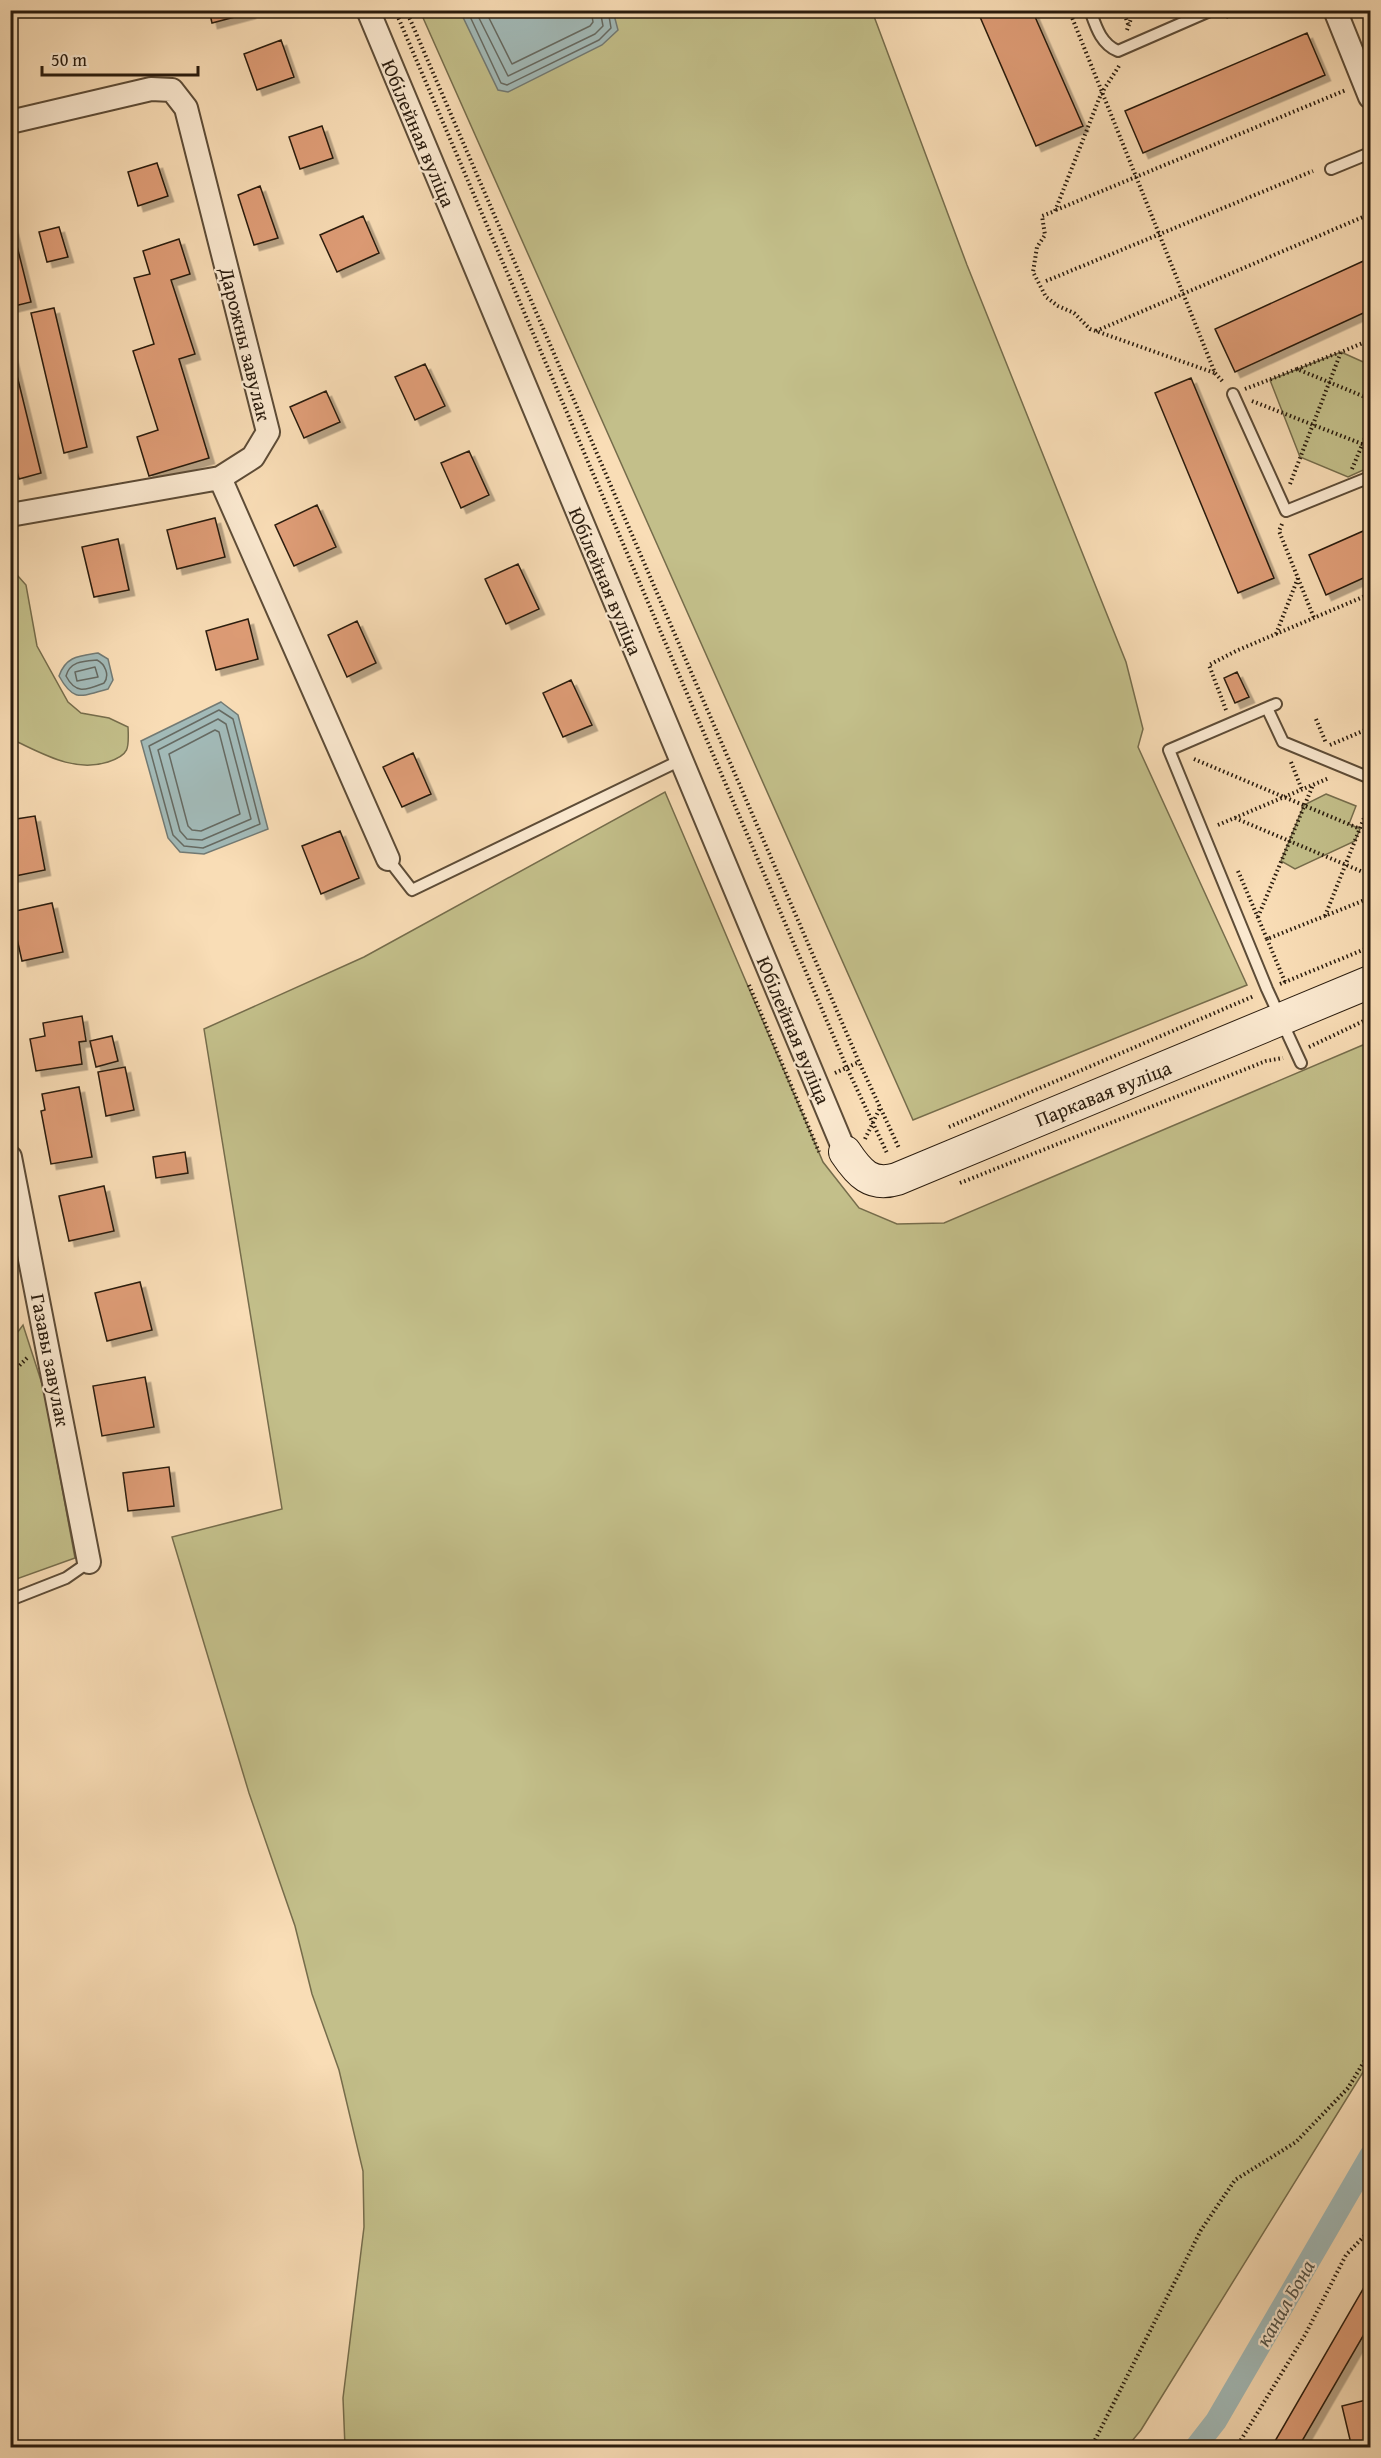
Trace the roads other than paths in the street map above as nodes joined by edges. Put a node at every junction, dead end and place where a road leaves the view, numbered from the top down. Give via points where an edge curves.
1 (368, 10) edge
2 (1090, 10) edge
3 (1212, 10) edge
4 (1335, 10) edge
5 (1362, 92) edge
6 (10, 122) edge
7 (1371, 153) edge
8 (1331, 169) dead end
9 (1233, 394) road end
10 (1371, 477) edge
11 (220, 478) junction
12 (10, 515) edge
13 (681, 760) junction
14 (1371, 778) edge
15 (388, 859) joint
16 (1371, 982) edge
17 (1281, 1020) junction
18 (1298, 1058) road end
19 (854, 1148) joint
20 (10, 1157) edge
21 (89, 1562) joint
22 (10, 1600) edge

1 - 13 street, Юбілейная вуліца
2 - 3 lane via 1099,33 1109,47 1118,51
4 - 5 street
6 - 11 street, Дарожны завулак via 151,89 172,90 186,108 268,432 253,457
7 - 8 lane
9 - 10 lane via 1284,507
11 - 12 street
11 - 15 street
13 - 15 lane via 412,890
13 - 19 street, Юбілейная вуліца via 816,1081
14 - 17 lane via 1283,742 1272,706 1169,750
16 - 17 street, Паркавая вуліца
17 - 18 lane
17 - 19 street, Паркавая вуліца via 897,1179 876,1182 865,1177
20 - 21 street, Газавы завулак
21 - 22 lane via 66,1578

